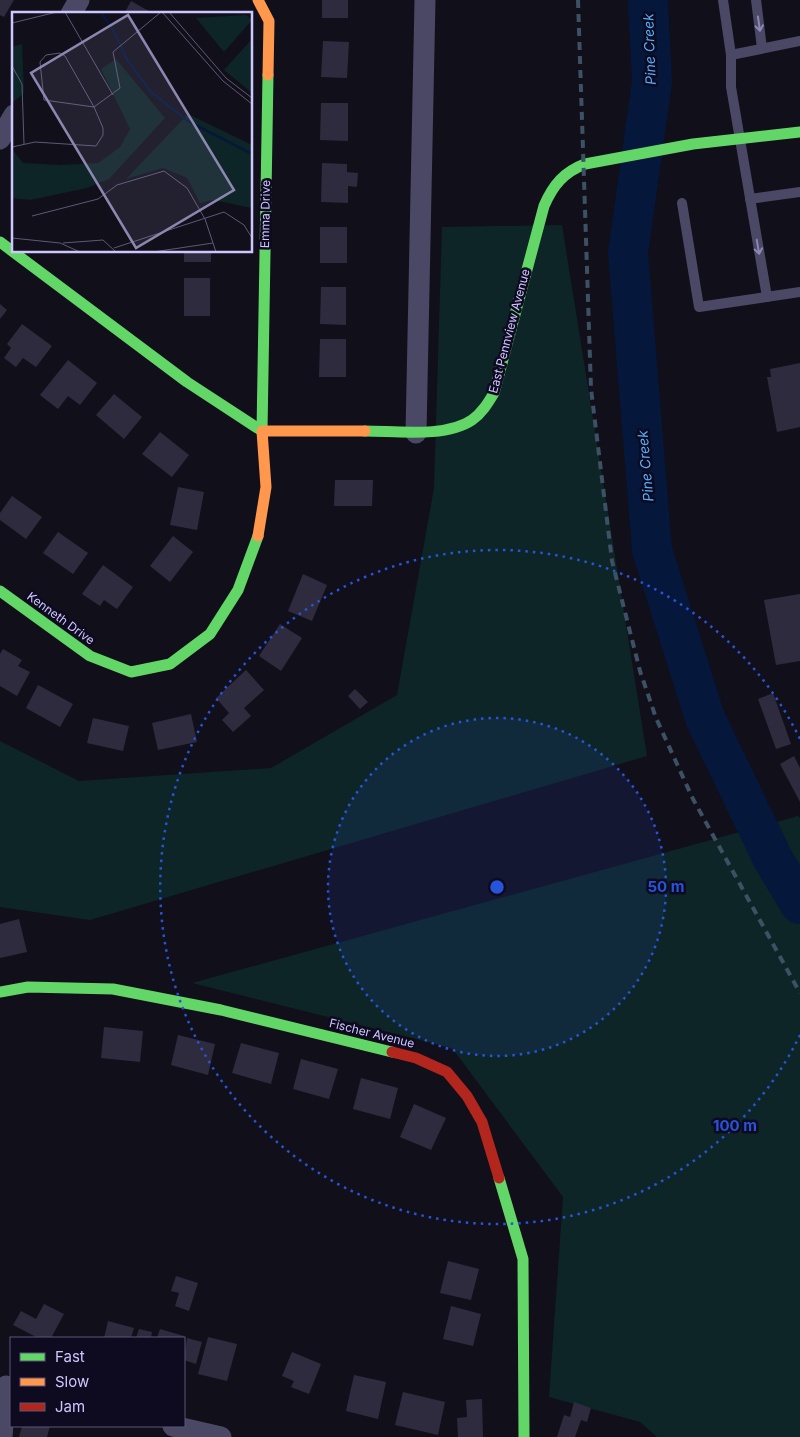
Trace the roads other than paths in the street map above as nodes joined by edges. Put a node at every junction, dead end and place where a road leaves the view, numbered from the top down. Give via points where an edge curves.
1 (79, 0) edge
2 (258, 0) edge
3 (425, 0) edge
4 (723, 0) edge
5 (756, 0) edge
6 (72, 12) edge
7 (800, 41) edge
8 (762, 48) junction
9 (731, 55) junction
10 (12, 118) edge
11 (800, 132) edge
12 (0, 139) edge
13 (740, 140) junction
14 (800, 192) edge
15 (750, 200) junction
16 (682, 203) dead end
17 (0, 242) edge
18 (12, 251) edge
19 (13, 252) edge
20 (800, 292) edge
21 (767, 297) junction
22 (262, 431) junction
23 (416, 432) junction
24 (0, 591) edge
25 (0, 992) edge
26 (6, 1386) edge
27 (177, 1427) edge
28 (2, 1437) edge
29 (221, 1437) edge
30 (524, 1437) edge

1 - 6 street
2 - 22 street, Emma Drive via 269,21
3 - 23 street
4 - 9 lane
5 -> 8 lane
7 - 8 lane
8 - 9 lane
9 - 13 lane via 731,87
10 - 12 street
11 - 13 street, East Pennview Avenue
13 - 15 lane
13 - 23 street, East Pennview Avenue via 693,144 570,169 550,192 537,224 494,393 482,414 457,428
14 - 15 lane
15 -> 21 lane
16 - 21 lane via 699,306
17 - 18 street
19 - 22 street via 187,382
20 - 21 lane
22 - 23 street
22 - 24 street, Kenneth Drive via 266,487 257,544 238,590 210,634 170,664 131,672 90,656
25 - 30 street, Fischer Avenue via 28,987 113,989 221,1010 416,1058 447,1072 467,1096 482,1122 523,1259
26 - 28 street
27 - 29 street

